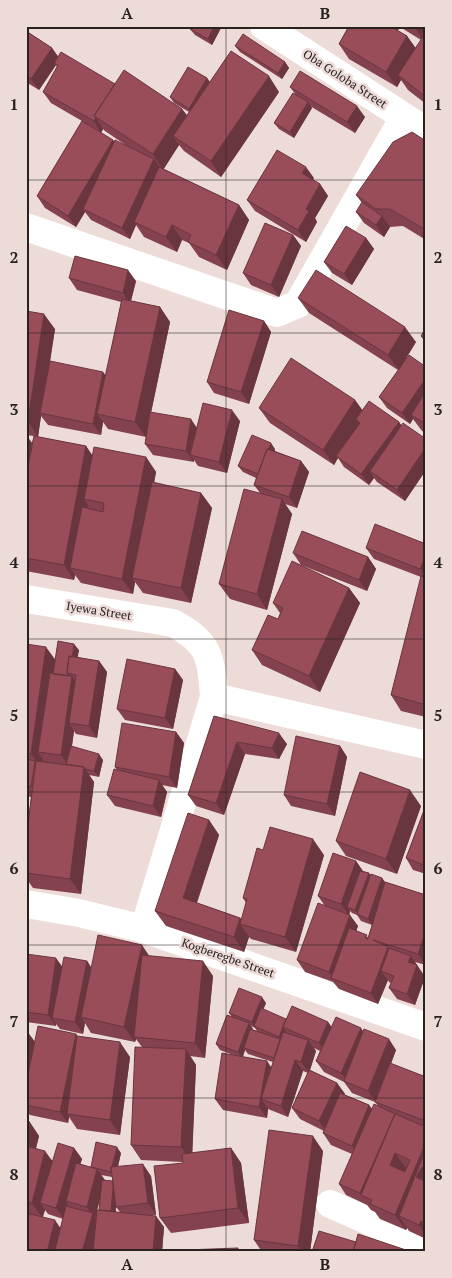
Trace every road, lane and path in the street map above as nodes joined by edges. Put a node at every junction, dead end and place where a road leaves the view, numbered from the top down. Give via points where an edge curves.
1 (264, 26) edge
2 (415, 124) edge
3 (26, 227) edge
4 (26, 599) edge
5 (214, 697) junction
6 (426, 745) edge
7 (26, 904) edge
8 (144, 929) junction
9 (426, 1027) edge
10 (330, 1204) dead end
11 (426, 1246) edge

1 - 2 street, Oba Goloba Street
2 - 3 street via 298,304 277,313
4 - 5 street, Iyewa Street via 173,622 190,632 204,647 212,668
5 - 6 street
5 - 8 street
7 - 8 street, Kogberegbe Street
8 - 9 street, Kogberegbe Street
10 - 11 street

